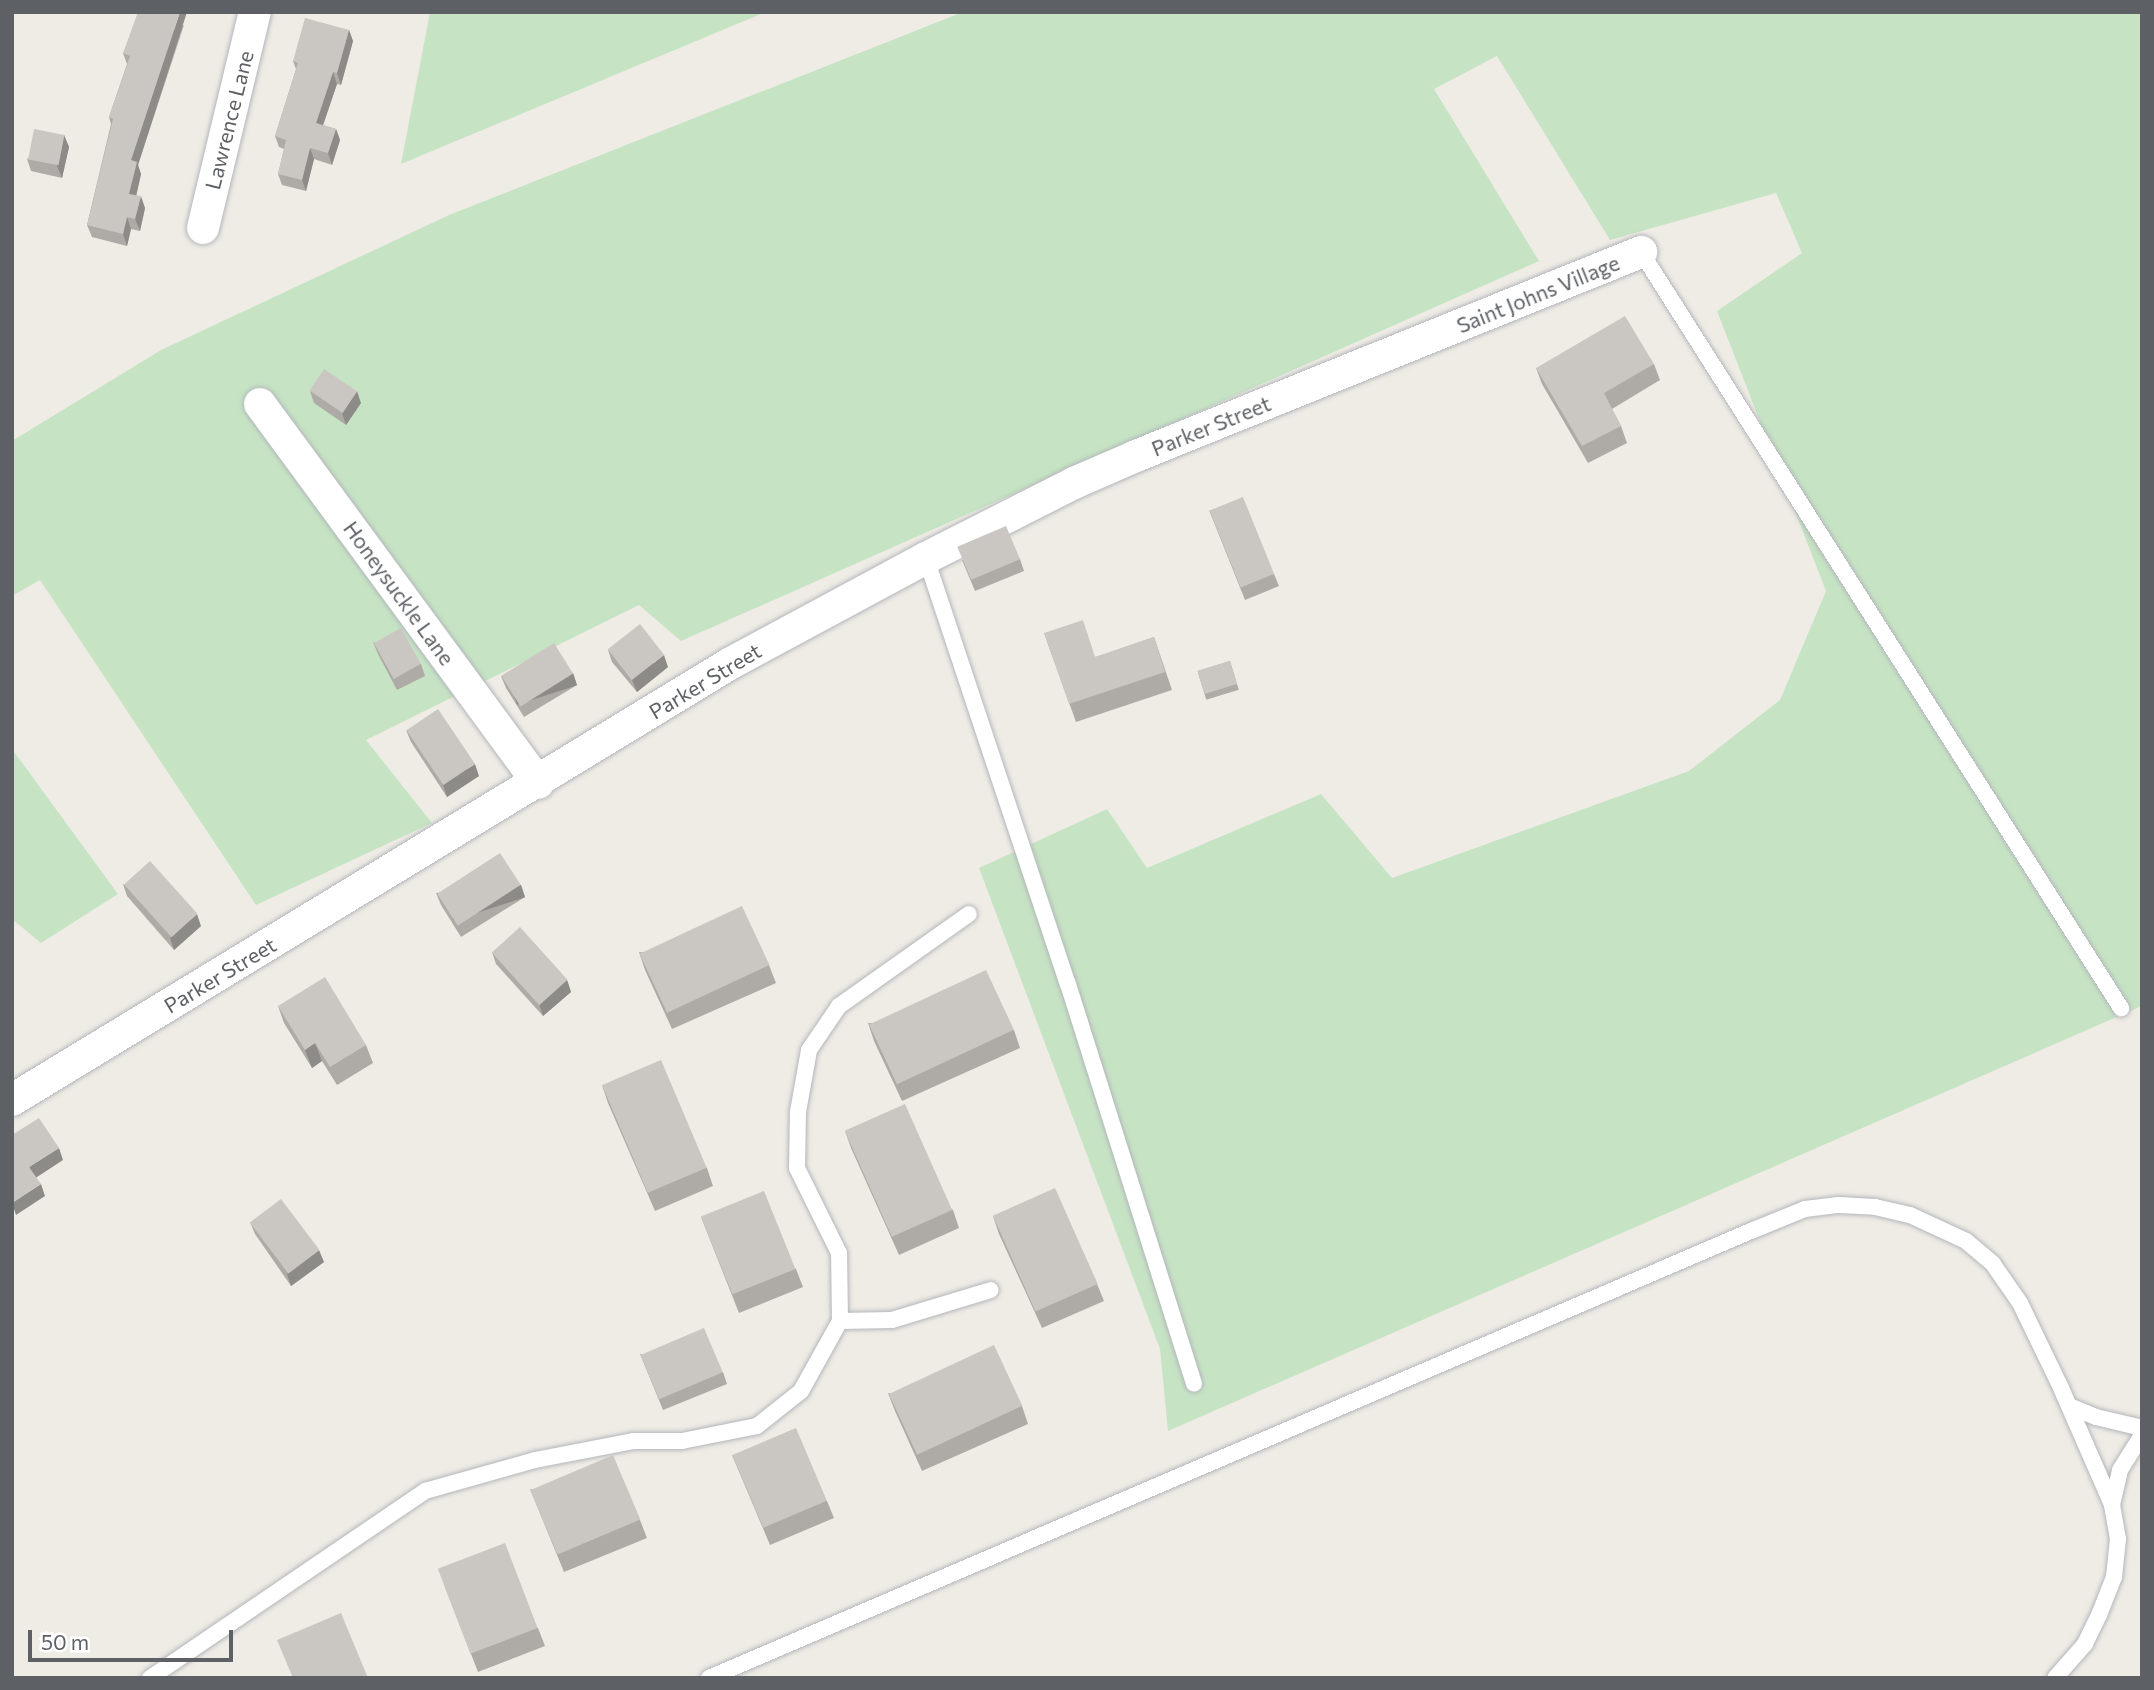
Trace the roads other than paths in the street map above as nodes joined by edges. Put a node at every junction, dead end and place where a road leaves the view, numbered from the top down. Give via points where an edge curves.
1 (255, 12) edge
2 (202, 228) dead end
3 (1641, 252) joint
4 (1436, 335) joint
5 (260, 404) dead end
6 (926, 558) junction
7 (538, 783) junction
8 (969, 914) dead end
9 (2121, 1008) dead end
10 (12, 1100) edge
11 (991, 1290) dead end
12 (840, 1321) junction
13 (1194, 1384) dead end
14 (2069, 1406) junction
15 (2142, 1428) edge
16 (2142, 1436) edge
17 (2112, 1505) junction
18 (150, 1678) edge
19 (709, 1678) edge
20 (2055, 1678) edge

1 - 2 street, Lawrence Lane
3 - 4 street, Saint Johns Village
3 - 9 lane
4 - 6 street, Parker Street via 1124,461
5 - 7 street, Honeysuckle Lane
6 - 7 street, Parker Street via 731,663
6 - 13 lane via 1068,984
7 - 10 street, Parker Street
8 - 12 lane via 839,1006 809,1050 798,1112 797,1168 839,1253
11 - 12 lane via 892,1320
12 - 18 lane via 801,1391 757,1426 682,1441 634,1441 548,1457 425,1492
14 - 15 lane
14 - 17 lane
14 - 19 lane via 2020,1303 1993,1264 1966,1241 1910,1215 1875,1207 1805,1209
16 - 17 lane via 2120,1469
17 - 20 lane via 2118,1539 2114,1577 2085,1644

